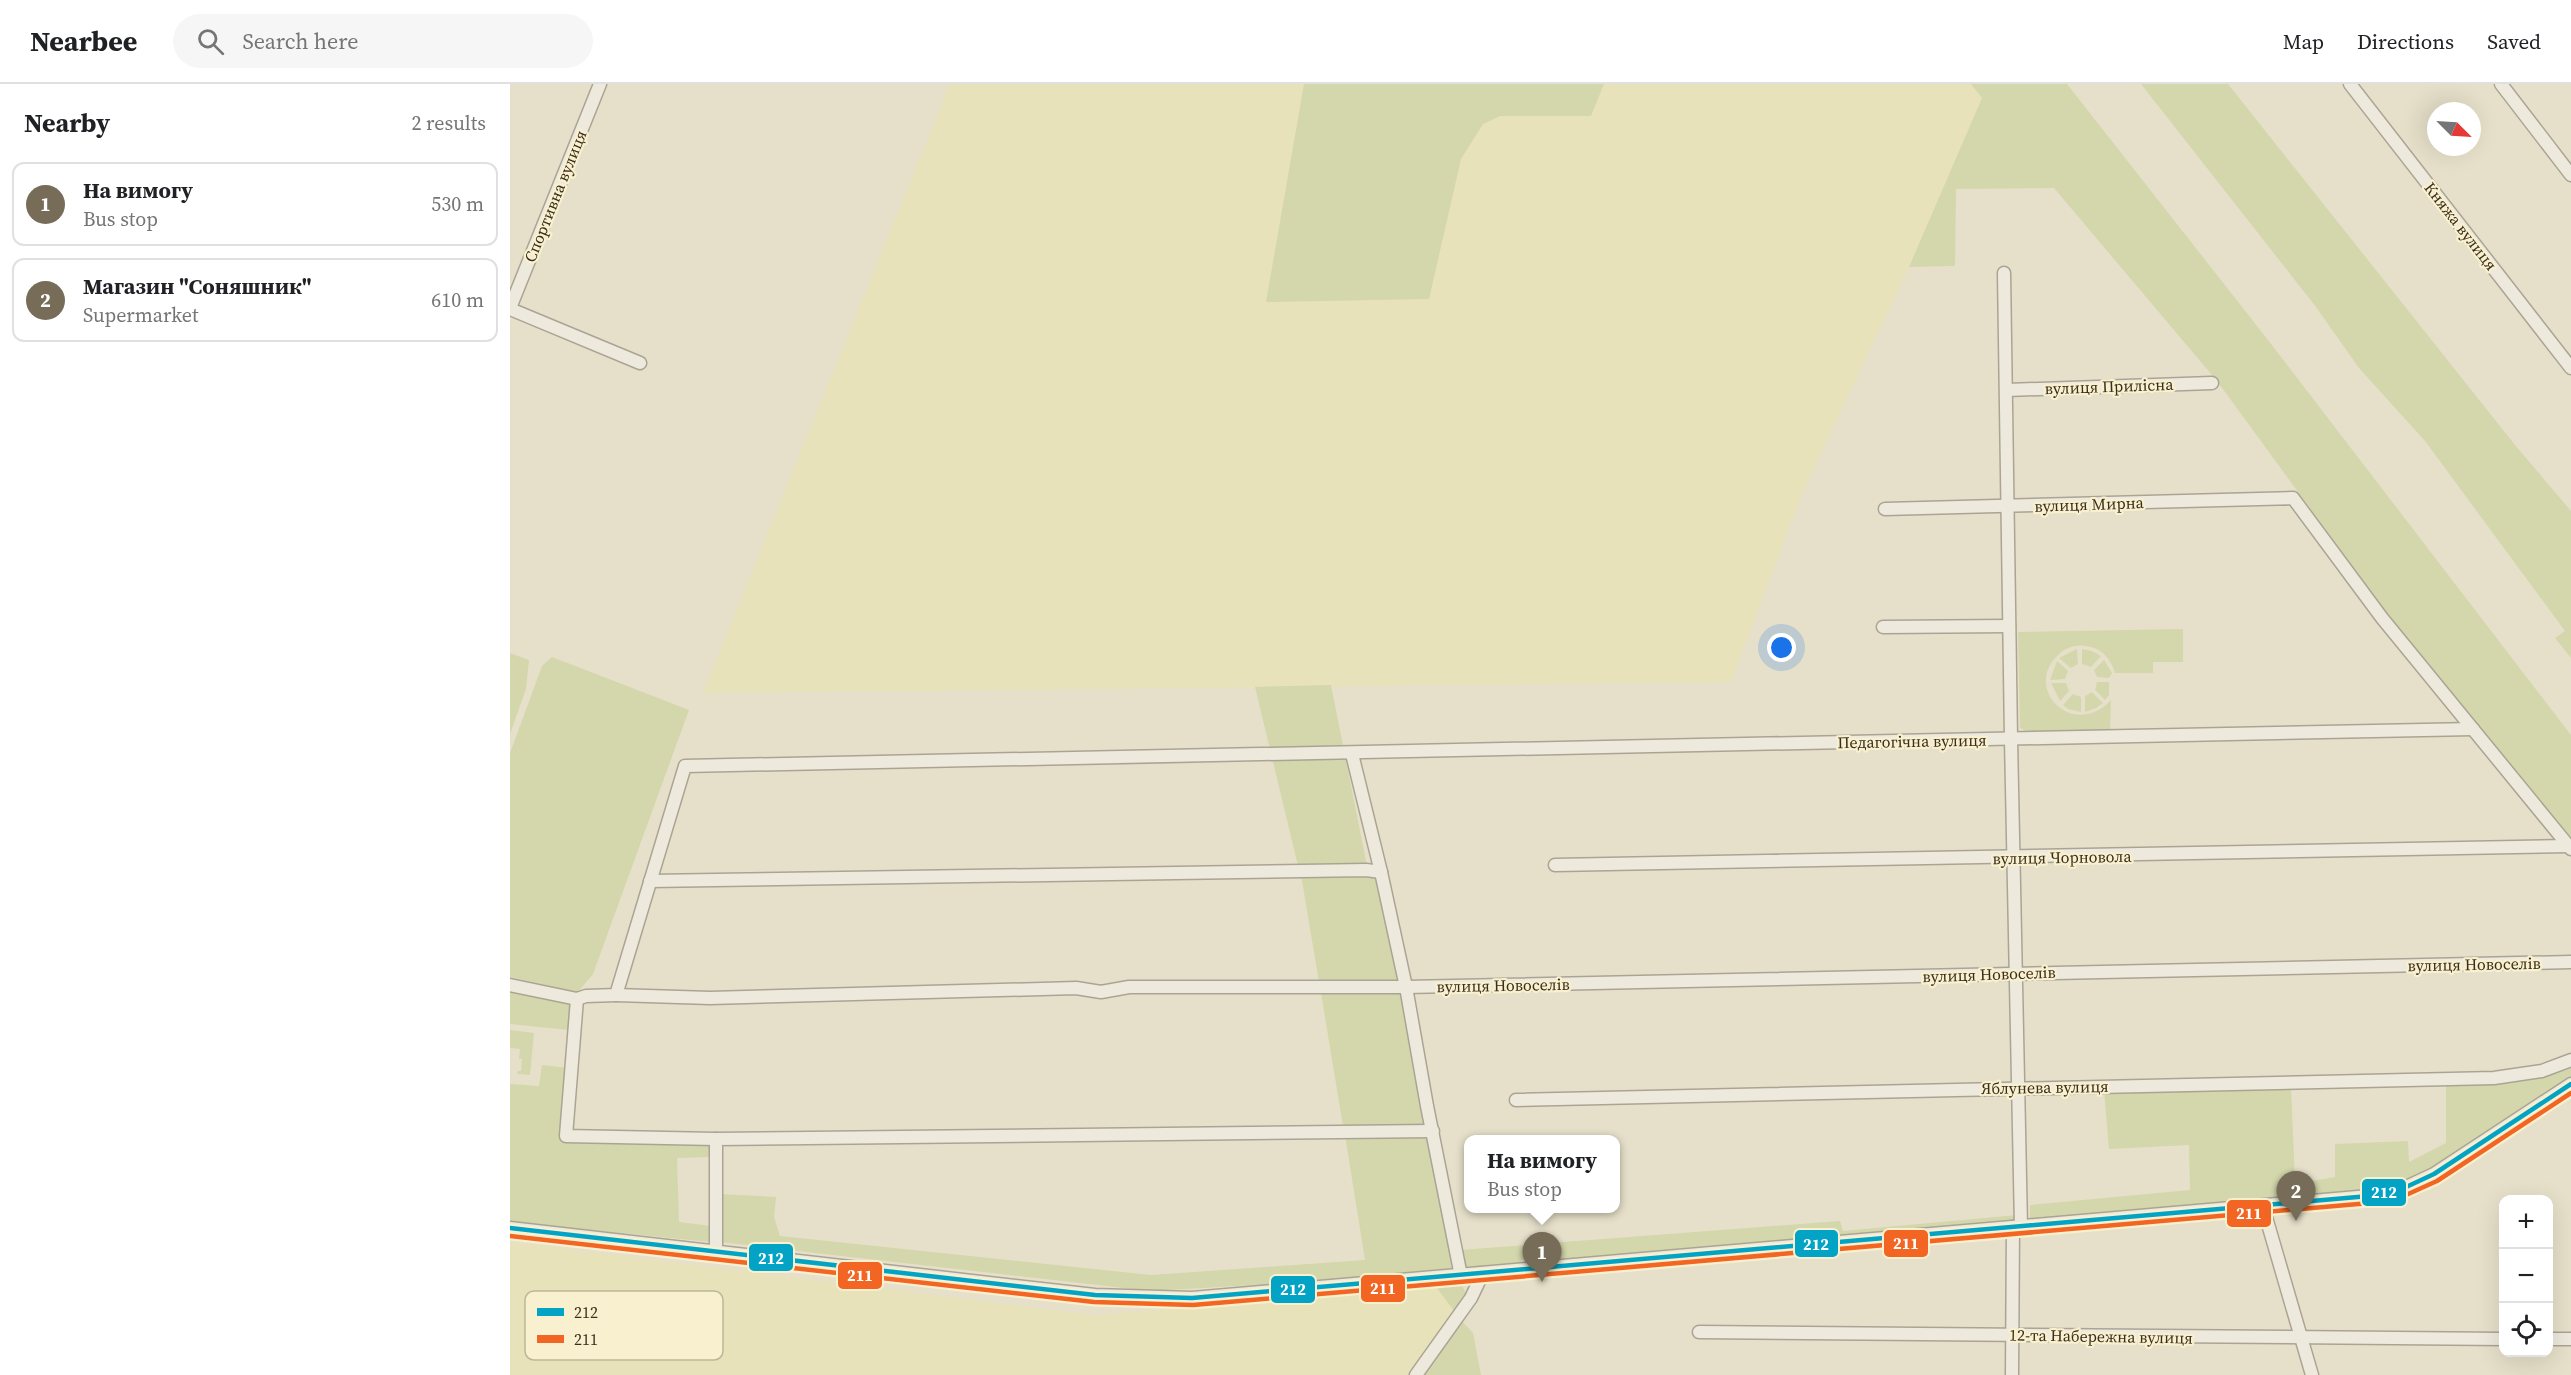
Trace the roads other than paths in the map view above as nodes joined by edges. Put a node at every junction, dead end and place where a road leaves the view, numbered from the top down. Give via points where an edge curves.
1 (600, 84) edge
2 (2350, 84) edge
3 (2500, 84) edge
4 (2571, 175) edge
5 (2004, 273) dead end
6 (510, 309) edge
7 (640, 363) dead end
8 (2571, 368) edge
9 (2212, 383) dead end
10 (2007, 390) junction
11 (2008, 506) junction
12 (1885, 509) dead end
13 (2009, 626) junction
14 (1883, 627) dead end
15 (2473, 729) junction
16 (2011, 739) junction
17 (1352, 754) junction
18 (2570, 848) edge
19 (2014, 858) junction
20 (1555, 865) dead end
21 (1381, 872) junction
22 (650, 881) junction
23 (2571, 962) edge
24 (2017, 973) junction
25 (510, 985) edge
26 (1406, 987) junction
27 (616, 995) junction
28 (577, 999) junction
29 (2571, 1060) edge
30 (2571, 1084) edge
31 (2019, 1088) junction
32 (1516, 1100) dead end
33 (1432, 1131) junction
34 (716, 1139) junction
35 (2263, 1207) junction
36 (2017, 1227) junction
37 (510, 1228) edge
38 (716, 1251) junction
39 (1482, 1275) junction
40 (1461, 1276) junction
41 (1699, 1332) dead end
42 (2013, 1335) junction
43 (2302, 1338) junction
44 (2499, 1339) edge
45 (2553, 1339) edge
46 (2571, 1339) edge
47 (1416, 1375) edge
48 (2012, 1375) edge
49 (2312, 1375) edge

1 - 6 street, Спортивна вулиця
2 - 8 street, Княжа вулиця
3 - 4 street
5 - 10 street
6 - 7 street
9 - 10 street, вулиця Прилісна
10 - 11 street
11 - 12 street, вулиця Мирна
11 - 13 street
11 - 15 street, вулиця Мирна via 2293,498 2382,618
13 - 14 street
13 - 16 street
15 - 16 street, Педагогічна вулиця
15 - 18 street
16 - 17 street, Педагогічна вулиця
16 - 19 street
17 - 21 street
17 - 22 street, Педагогічна вулиця via 1178,754 685,766
18 - 19 street, вулиця Чорновола
19 - 20 street, вулиця Чорновола
19 - 24 street
21 - 22 street
21 - 26 street
22 - 27 street
23 - 24 street, вулиця Новоселів
24 - 26 street, вулиця Новоселів
24 - 31 street
25 - 28 street, вулиця Новоселів
26 - 27 street, вулиця Новоселів via 1129,987 1101,992 1076,988 710,998
26 - 33 street
27 - 28 street, вулиця Новоселів
28 - 34 street via 566,1136
29 - 31 street, Яблунева вулиця via 2542,1071 2494,1078
30 - 35 street via 2434,1173 2404,1188 2369,1196
31 - 32 street, Яблунева вулиця
31 - 36 street
33 - 34 street
33 - 40 street
34 - 38 street
35 - 36 street
35 - 43 street
36 - 39 street
36 - 42 street
37 - 38 street
38 - 40 street via 1149,1298 1192,1298
39 - 40 street
39 - 47 street via 1471,1298
41 - 42 street, 12-та Набережна вулиця
42 - 43 street, 12-та Набережна вулиця
42 - 48 street
43 - 44 street, 12-та Набережна вулиця
43 - 49 street
45 - 46 street

